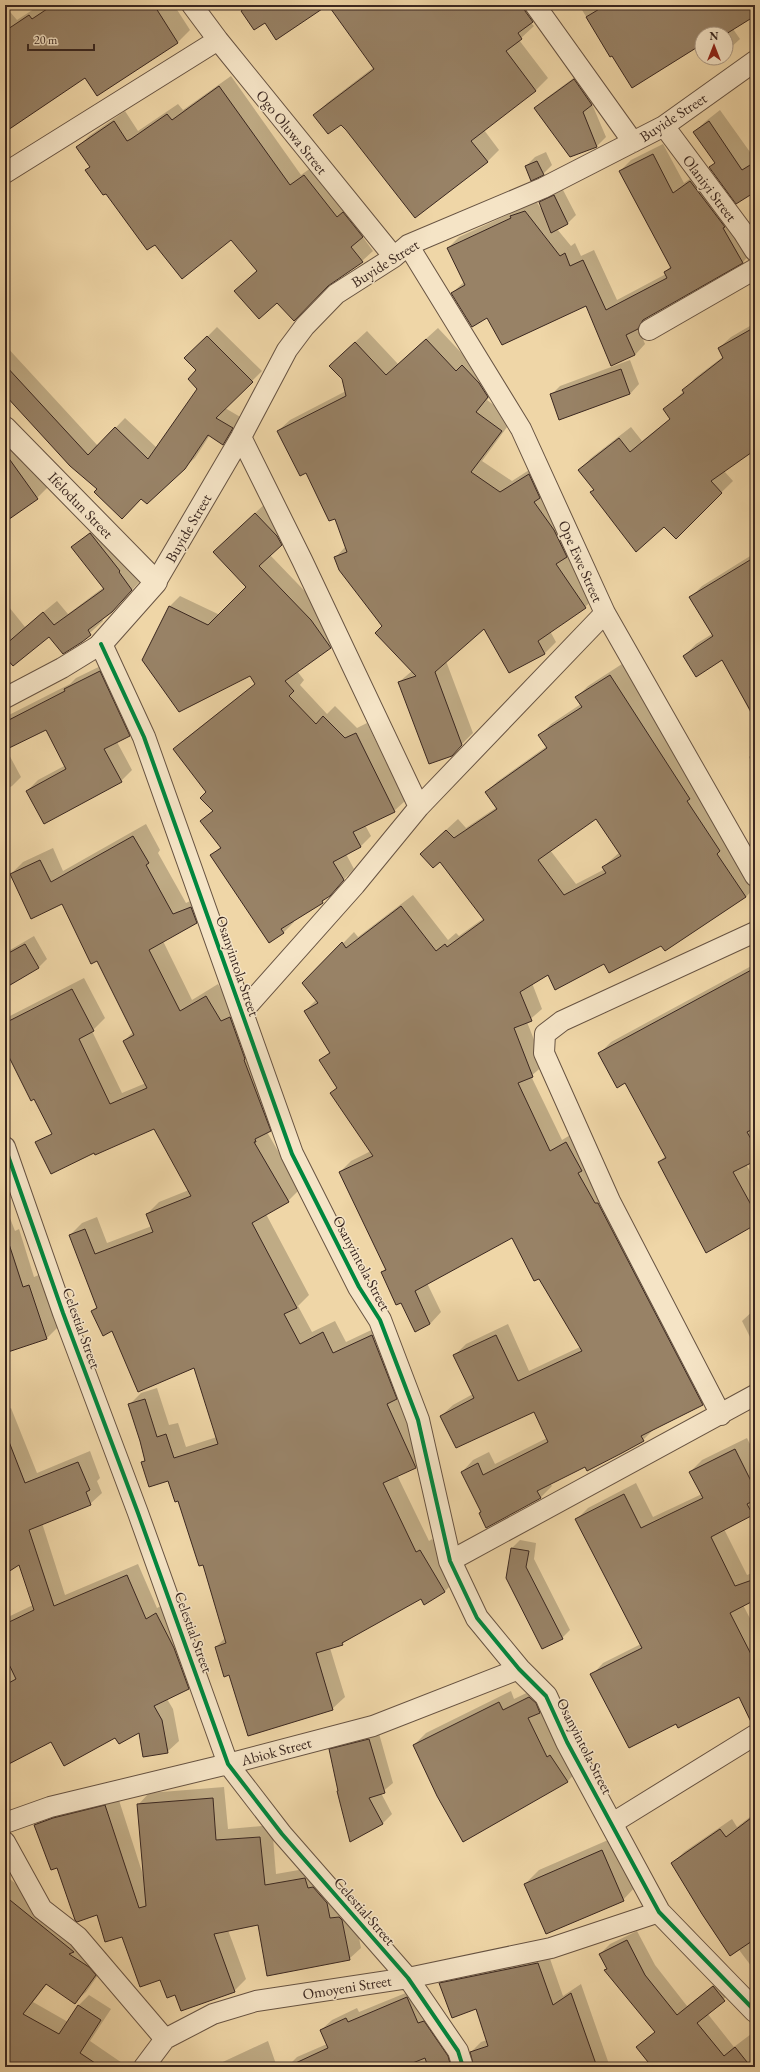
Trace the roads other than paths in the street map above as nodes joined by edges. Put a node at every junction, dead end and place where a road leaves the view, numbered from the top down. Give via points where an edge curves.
1 (192, 5) edge
2 (535, 5) edge
3 (218, 40) junction
4 (755, 61) edge
5 (664, 126) junction
6 (633, 142) junction
7 (5, 173) edge
8 (401, 251) junction
9 (755, 251) edge
10 (755, 269) edge
11 (650, 330) dead end
12 (5, 428) edge
13 (240, 437) junction
14 (156, 582) junction
15 (605, 613) junction
16 (101, 644) junction
17 (5, 698) edge
18 (419, 807) junction
19 (755, 876) edge
20 (755, 932) edge
21 (242, 1012) junction
22 (5, 1147) edge
23 (755, 1395) edge
24 (721, 1416) junction
25 (450, 1561) junction
26 (519, 1669) junction
27 (755, 1735) edge
28 (228, 1764) junction
29 (5, 1823) edge
30 (611, 1824) junction
31 (5, 1842) edge
32 (659, 1912) junction
33 (408, 1978) junction
34 (755, 2011) edge
35 (165, 2039) junction
36 (144, 2067) edge
37 (463, 2067) edge

1 - 3 street, Ogo Oluwa Street
2 - 6 street
3 - 7 street
3 - 8 street, Ogo Oluwa Street
4 - 5 street, Buyide Street
5 - 6 street, Buyide Street
5 - 9 street, Olaniyi Street
6 - 8 street, Buyide Street via 543,188
8 - 13 street, Buyide Street via 336,294 306,326 287,350
8 - 15 street, Ope Ewe Street via 521,428
10 - 11 street
12 - 14 street, Ifelodun Street
13 - 14 street, Buyide Street
13 - 18 street via 302,560
14 - 16 street
15 - 18 street
15 - 19 street, Ope Ewe Street
16 - 17 street
16 - 21 street, Osanyintola Street via 144,737
18 - 21 street
20 - 24 street via 562,1021 545,1034 544,1053 610,1201
21 - 25 street, Osanyintola Street via 292,1154 359,1287 380,1320 404,1383 418,1420
22 - 28 street, Celestial Street
23 - 24 street
24 - 25 street
25 - 26 street, Osanyintola Street via 477,1618
26 - 28 street, Abiok Street via 373,1726
26 - 30 street, Osanyintola Street via 546,1696 567,1742
27 - 30 street
28 - 29 street, Abiok Street via 50,1807
28 - 33 street, Celestial Street via 282,1834
30 - 32 street, Osanyintola Street
31 - 35 street via 42,1909 78,1937
32 - 33 street, Omoyeni Street via 551,1948
32 - 34 street, Osanyintola Street
33 - 35 street, Omoyeni Street via 256,2002 213,2014
33 - 37 street, Celestial Street via 458,2051
35 - 36 street, Omoyeni Street

